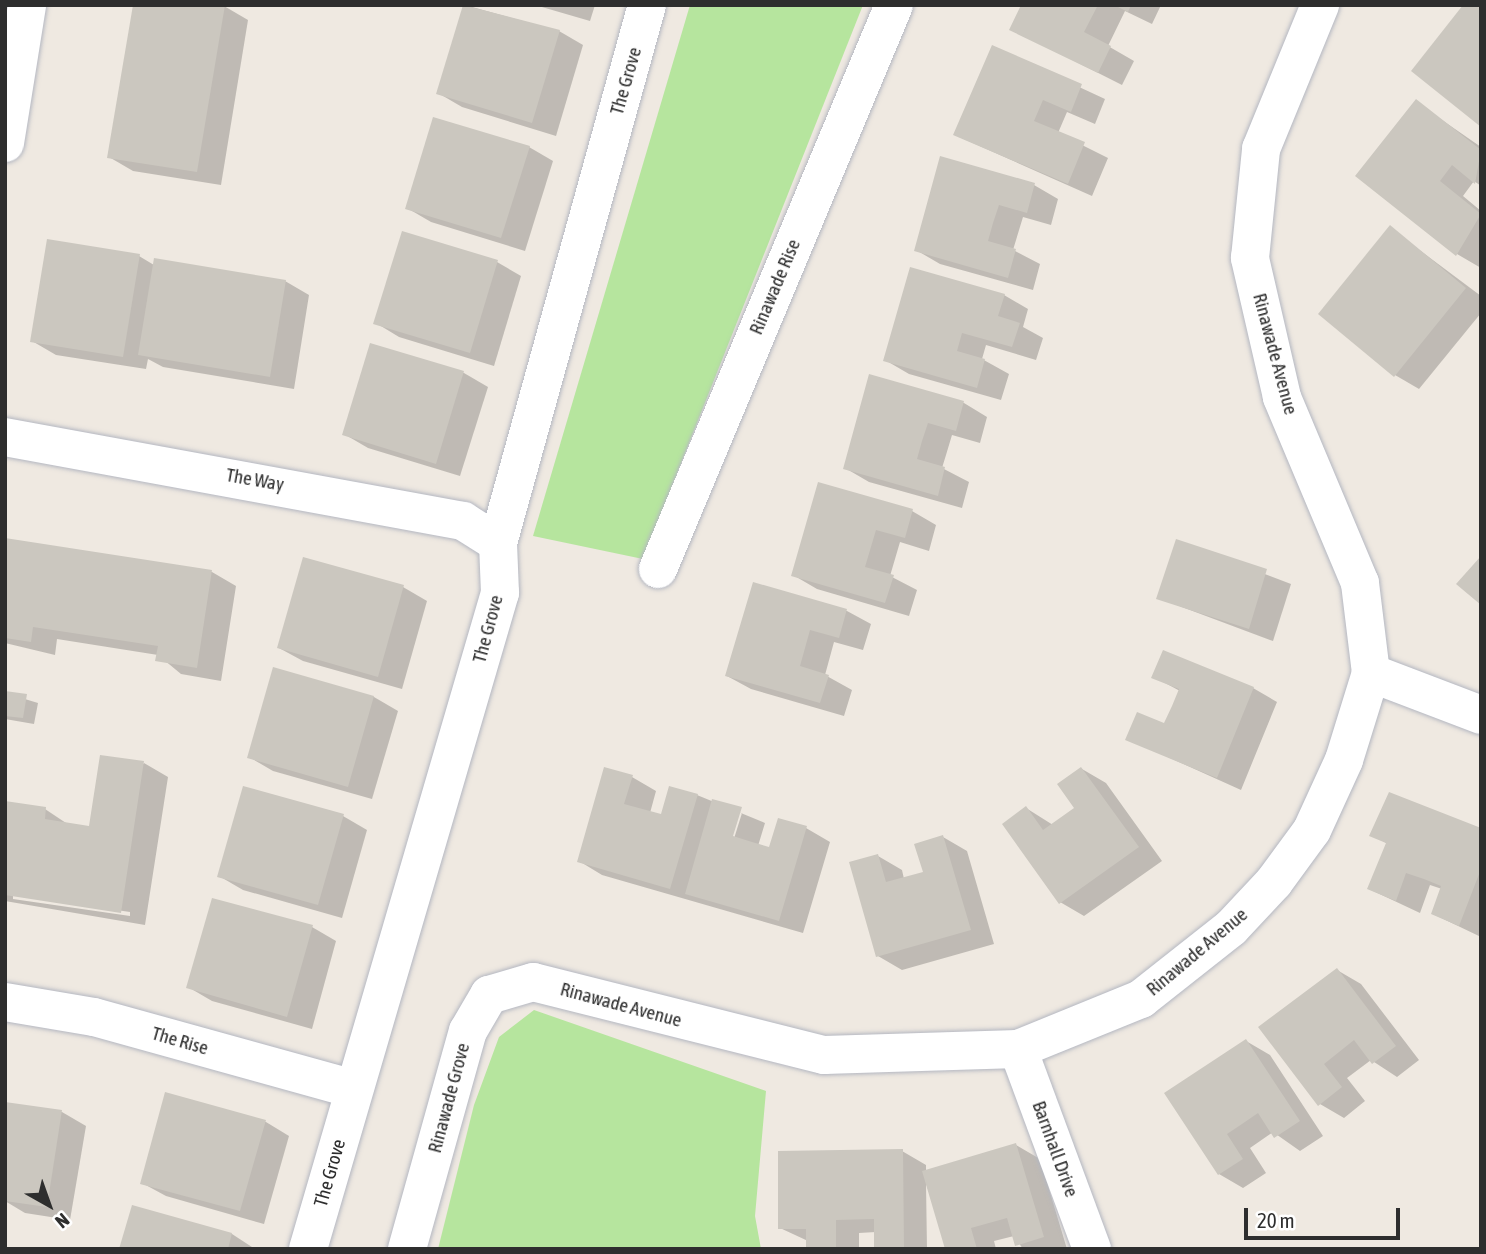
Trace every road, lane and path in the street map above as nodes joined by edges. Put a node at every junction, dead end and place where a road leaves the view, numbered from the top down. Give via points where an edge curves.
1 (27, 5) edge
2 (647, 5) edge
3 (894, 5) edge
4 (1320, 5) edge
5 (5, 143) edge
6 (5, 437) edge
7 (498, 543) junction
8 (657, 569) dead end
9 (1371, 673) junction
10 (1481, 715) edge
11 (533, 982) joint
12 (5, 1002) edge
13 (1018, 1049) junction
14 (353, 1089) junction
15 (308, 1249) edge
16 (407, 1249) edge
17 (1092, 1249) edge

1 - 5 street
2 - 7 street, The Grove
3 - 8 street, Rinawade Rise
4 - 9 street, Rinawade Avenue via 1261,149 1250,258 1282,397 1360,583
6 - 7 street, The Way via 449,518
7 - 14 street, The Grove via 500,593
9 - 10 street
9 - 13 street, Rinawade Avenue via 1344,760 1312,830 1240,919 1141,999
11 - 13 street, Rinawade Avenue via 824,1055
11 - 16 street, Rinawade Grove via 489,995 468,1031
12 - 14 street, The Rise via 94,1017
13 - 17 street, Barnhall Drive
14 - 15 street, The Grove

